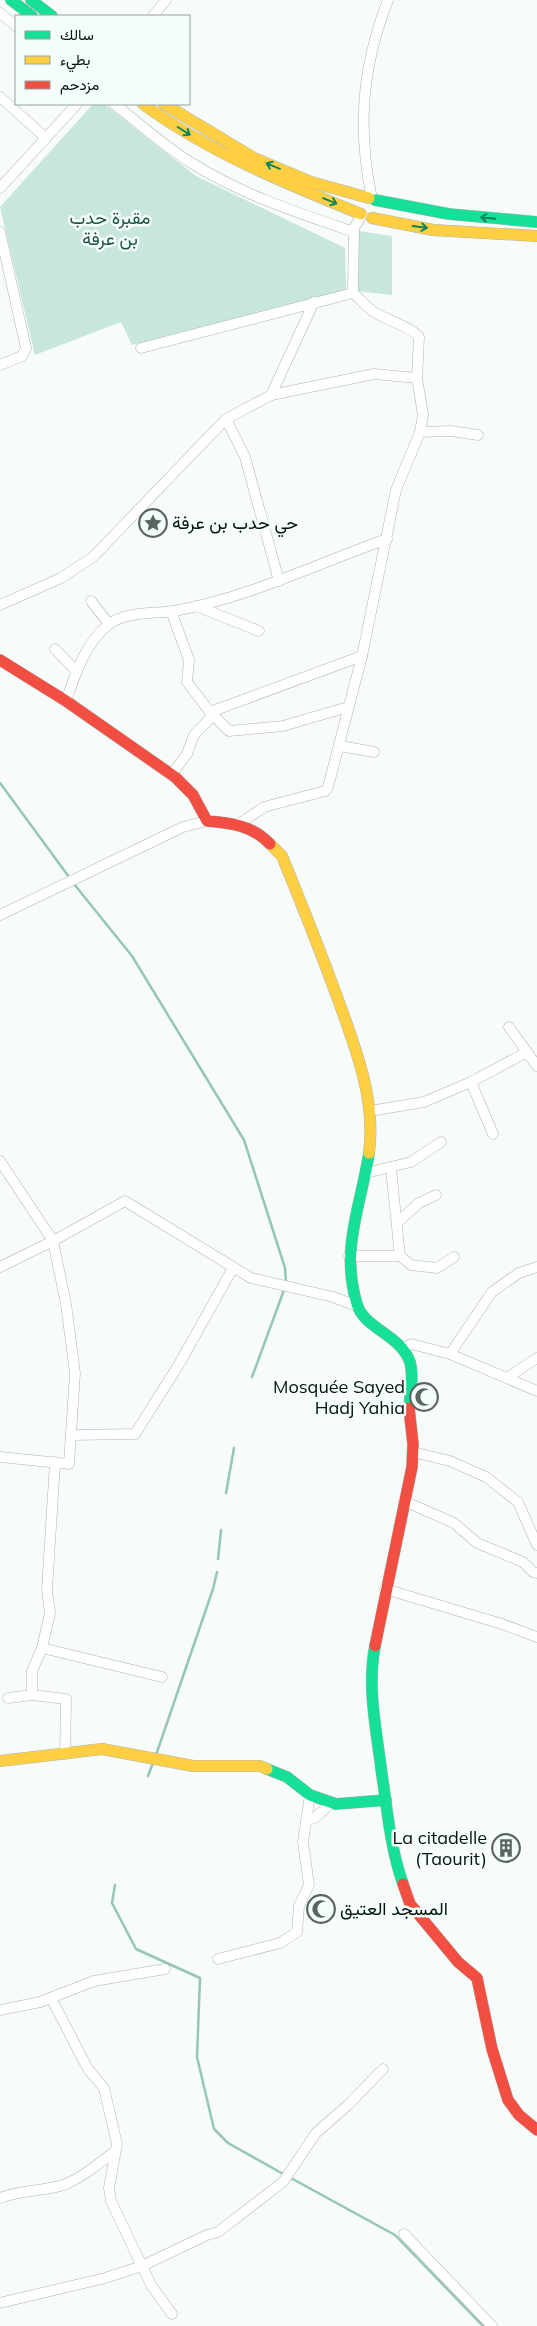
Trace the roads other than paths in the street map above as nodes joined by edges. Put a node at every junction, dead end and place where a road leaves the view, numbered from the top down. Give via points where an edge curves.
1 (11, 0) edge
2 (31, 0) edge
3 (166, 0) edge
4 (388, 0) edge
5 (0, 14) edge
6 (31, 15) edge
7 (51, 15) edge
8 (154, 15) edge
9 (15, 25) edge
10 (0, 97) edge
11 (76, 105) edge
12 (115, 105) edge
13 (145, 105) edge
14 (166, 105) edge
15 (46, 138) junction
16 (0, 188) edge
17 (372, 199) junction
18 (365, 216) junction
19 (537, 222) edge
20 (0, 232) edge
21 (354, 232) junction
22 (537, 236) edge
23 (353, 293) junction
24 (314, 302) junction
25 (141, 348) dead end
26 (0, 365) edge
27 (417, 378) junction
28 (271, 395) junction
29 (226, 419) junction
30 (420, 432) junction
31 (478, 436) dead end
32 (387, 539) junction
33 (279, 581) junction
34 (91, 601) dead end
35 (0, 606) edge
36 (196, 606) junction
37 (171, 611) junction
38 (108, 624) junction
39 (259, 631) dead end
40 (55, 649) dead end
41 (362, 656) junction
42 (0, 660) edge
43 (76, 671) junction
44 (66, 701) junction
45 (348, 707) junction
46 (211, 713) junction
47 (340, 746) junction
48 (374, 752) dead end
49 (171, 775) junction
50 (207, 821) junction
51 (239, 824) junction
52 (0, 915) edge
53 (509, 1027) dead end
54 (527, 1052) junction
55 (537, 1066) edge
56 (471, 1082) junction
57 (370, 1111) junction
58 (494, 1134) dead end
59 (441, 1142) dead end
60 (0, 1161) edge
61 (391, 1169) junction
62 (366, 1173) junction
63 (436, 1195) dead end
64 (397, 1223) junction
65 (53, 1241) junction
66 (349, 1256) junction
67 (400, 1256) junction
68 (454, 1257) dead end
69 (0, 1267) edge
70 (537, 1267) edge
71 (234, 1268) junction
72 (357, 1306) junction
73 (402, 1349) junction
74 (450, 1354) junction
75 (537, 1358) edge
76 (507, 1378) junction
77 (537, 1391) edge
78 (71, 1435) junction
79 (414, 1452) junction
80 (0, 1457) edge
81 (55, 1462) junction
82 (404, 1501) junction
83 (537, 1545) edge
84 (537, 1573) edge
85 (385, 1589) junction
86 (537, 1637) edge
87 (42, 1648) junction
88 (162, 1677) dead end
89 (32, 1695) junction
90 (8, 1698) dead end
91 (65, 1754) junction
92 (0, 1761) edge
93 (310, 1795) junction
94 (386, 1800) junction
95 (331, 1803) junction
96 (306, 1821) junction
97 (218, 1959) dead end
98 (165, 1970) dead end
99 (51, 1998) junction
100 (0, 2010) edge
101 (383, 2069) dead end
102 (537, 2130) edge
103 (115, 2151) junction
104 (0, 2198) edge
105 (404, 2234) dead end
106 (142, 2266) junction
107 (0, 2303) edge
108 (172, 2314) dead end
109 (492, 2326) edge

1 - 6 street
2 - 7 street
3 - 8 street
4 - 17 street via 368,61 364,91 366,169
5 - 9 street
10 - 15 street
11 - 15 street
12 - 21 street via 188,161 214,176 284,208
13 -> 18 street via 246,168
17 -> 14 street via 311,182 254,158
15 - 16 street
17 - 18 street via 361,204
17 - 18 street via 379,205 380,212
19 -> 17 street via 449,214
18 - 21 street
18 -> 22 street via 391,224 467,233
20 - 26 street via 26,348 22,356
21 - 23 street
23 - 24 street
23 - 27 street via 373,312 416,332 420,342
24 - 25 street
24 - 28 street
27 - 28 street via 374,374
27 - 30 street via 423,415
28 - 29 street
29 - 33 street via 245,457
29 - 35 street via 93,557 61,578
30 - 31 street via 451,431
30 - 32 street via 396,490
32 - 33 street
32 - 41 street
33 - 36 street
34 - 38 street
36 - 37 street
36 - 39 street
37 - 38 street via 144,612
37 - 46 street via 189,660 187,682
38 - 43 street via 93,641
40 - 43 street
41 - 45 street
41 - 46 street
42 - 44 street
43 - 44 street
44 - 49 street
45 - 46 street via 284,726 237,732 229,731
45 - 47 street
46 - 49 street
47 - 48 street
47 - 51 street via 325,791 264,807
49 - 50 street via 193,795
50 - 51 street
50 - 52 street via 183,827
51 - 57 street via 268,841 282,856 354,1047
53 - 54 street
54 - 55 street
54 - 56 street
56 - 57 street via 424,1102
56 - 58 street
57 - 62 street
59 - 61 street via 411,1162
60 - 65 street
61 - 62 street
61 - 64 street
62 - 66 street via 354,1219
63 - 64 street via 419,1203
64 - 67 street
65 - 69 street
65 - 71 street via 125,1201
65 - 78 street via 75,1373
66 - 67 street
66 - 72 street
67 - 68 street via 410,1265 437,1268
70 - 74 street via 519,1274 492,1292
71 - 72 street via 251,1278
71 - 78 street via 136,1434
72 - 73 street via 368,1321 393,1338
73 - 74 street via 411,1344
73 - 79 street via 410,1363 408,1415
74 - 76 street
75 - 76 street
76 - 77 street
78 - 81 street via 69,1464
79 - 82 street
79 - 83 street via 486,1477 518,1502
80 - 81 street
81 - 87 street via 47,1590 50,1612
82 - 84 street via 454,1523 477,1543 523,1562
82 - 85 street
85 - 86 street
85 - 94 street via 371,1667
87 - 88 street
87 - 89 street via 32,1670
89 - 90 street
89 - 91 street via 66,1699
91 - 92 street
91 - 93 street via 102,1749 194,1766 260,1766 287,1777
93 - 95 street
93 - 96 street
94 - 95 street
94 - 102 street via 393,1856 410,1904 458,1962 477,1978 492,2050 508,2100 519,2115
95 - 96 street via 316,1817
96 - 97 street via 303,1842 309,1885 299,1906 297,1932 280,1943
98 - 99 street via 94,1981
99 - 100 street
99 - 103 street via 88,2069 104,2088 117,2144
101 - 106 street via 316,2133 283,2182 218,2232
103 - 104 street via 93,2169 64,2184
103 - 106 street via 109,2188 111,2201
105 - 109 street
106 - 107 street
106 - 108 street

